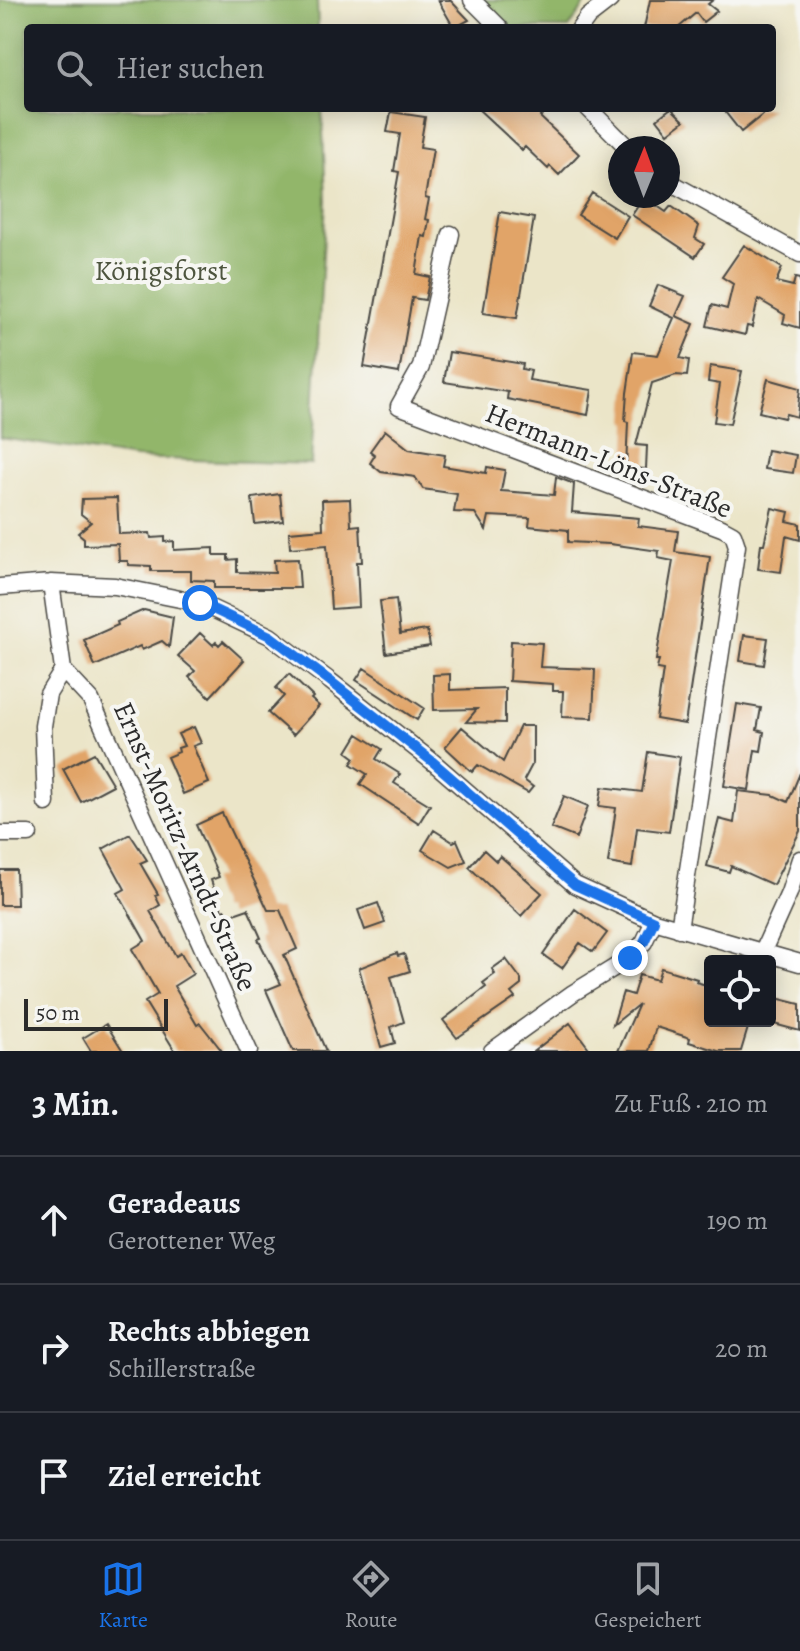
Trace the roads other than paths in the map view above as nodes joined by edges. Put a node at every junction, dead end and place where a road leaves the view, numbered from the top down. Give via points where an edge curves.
1 (472, 0) edge
2 (610, 0) edge
3 (496, 24) edge
4 (583, 24) edge
5 (592, 112) edge
6 (616, 136) edge
7 (680, 188) edge
8 (451, 234) dead end
9 (800, 254) edge
10 (51, 583) junction
11 (0, 587) edge
12 (63, 670) junction
13 (46, 803) dead end
14 (0, 834) edge
15 (29, 834) dead end
16 (800, 859) edge
17 (654, 921) junction
18 (679, 929) junction
19 (762, 953) junction
20 (800, 963) edge
21 (249, 1051) edge
22 (492, 1051) edge

1 - 3 street
2 - 4 street
5 - 6 street
7 - 9 street
8 - 18 street, Hermann-Löns-Straße via 421,367 399,406 722,528 733,534 737,546
10 - 11 street
10 - 12 street
10 - 17 street via 115,586 200,603 270,636 433,762 575,885
12 - 13 street via 48,694 43,726
12 - 21 street, Ernst-Moritz-Arndt-Straße via 91,700
14 - 15 street
16 - 19 street
17 - 18 street
17 - 22 street via 630,958
18 - 19 street
19 - 20 street

